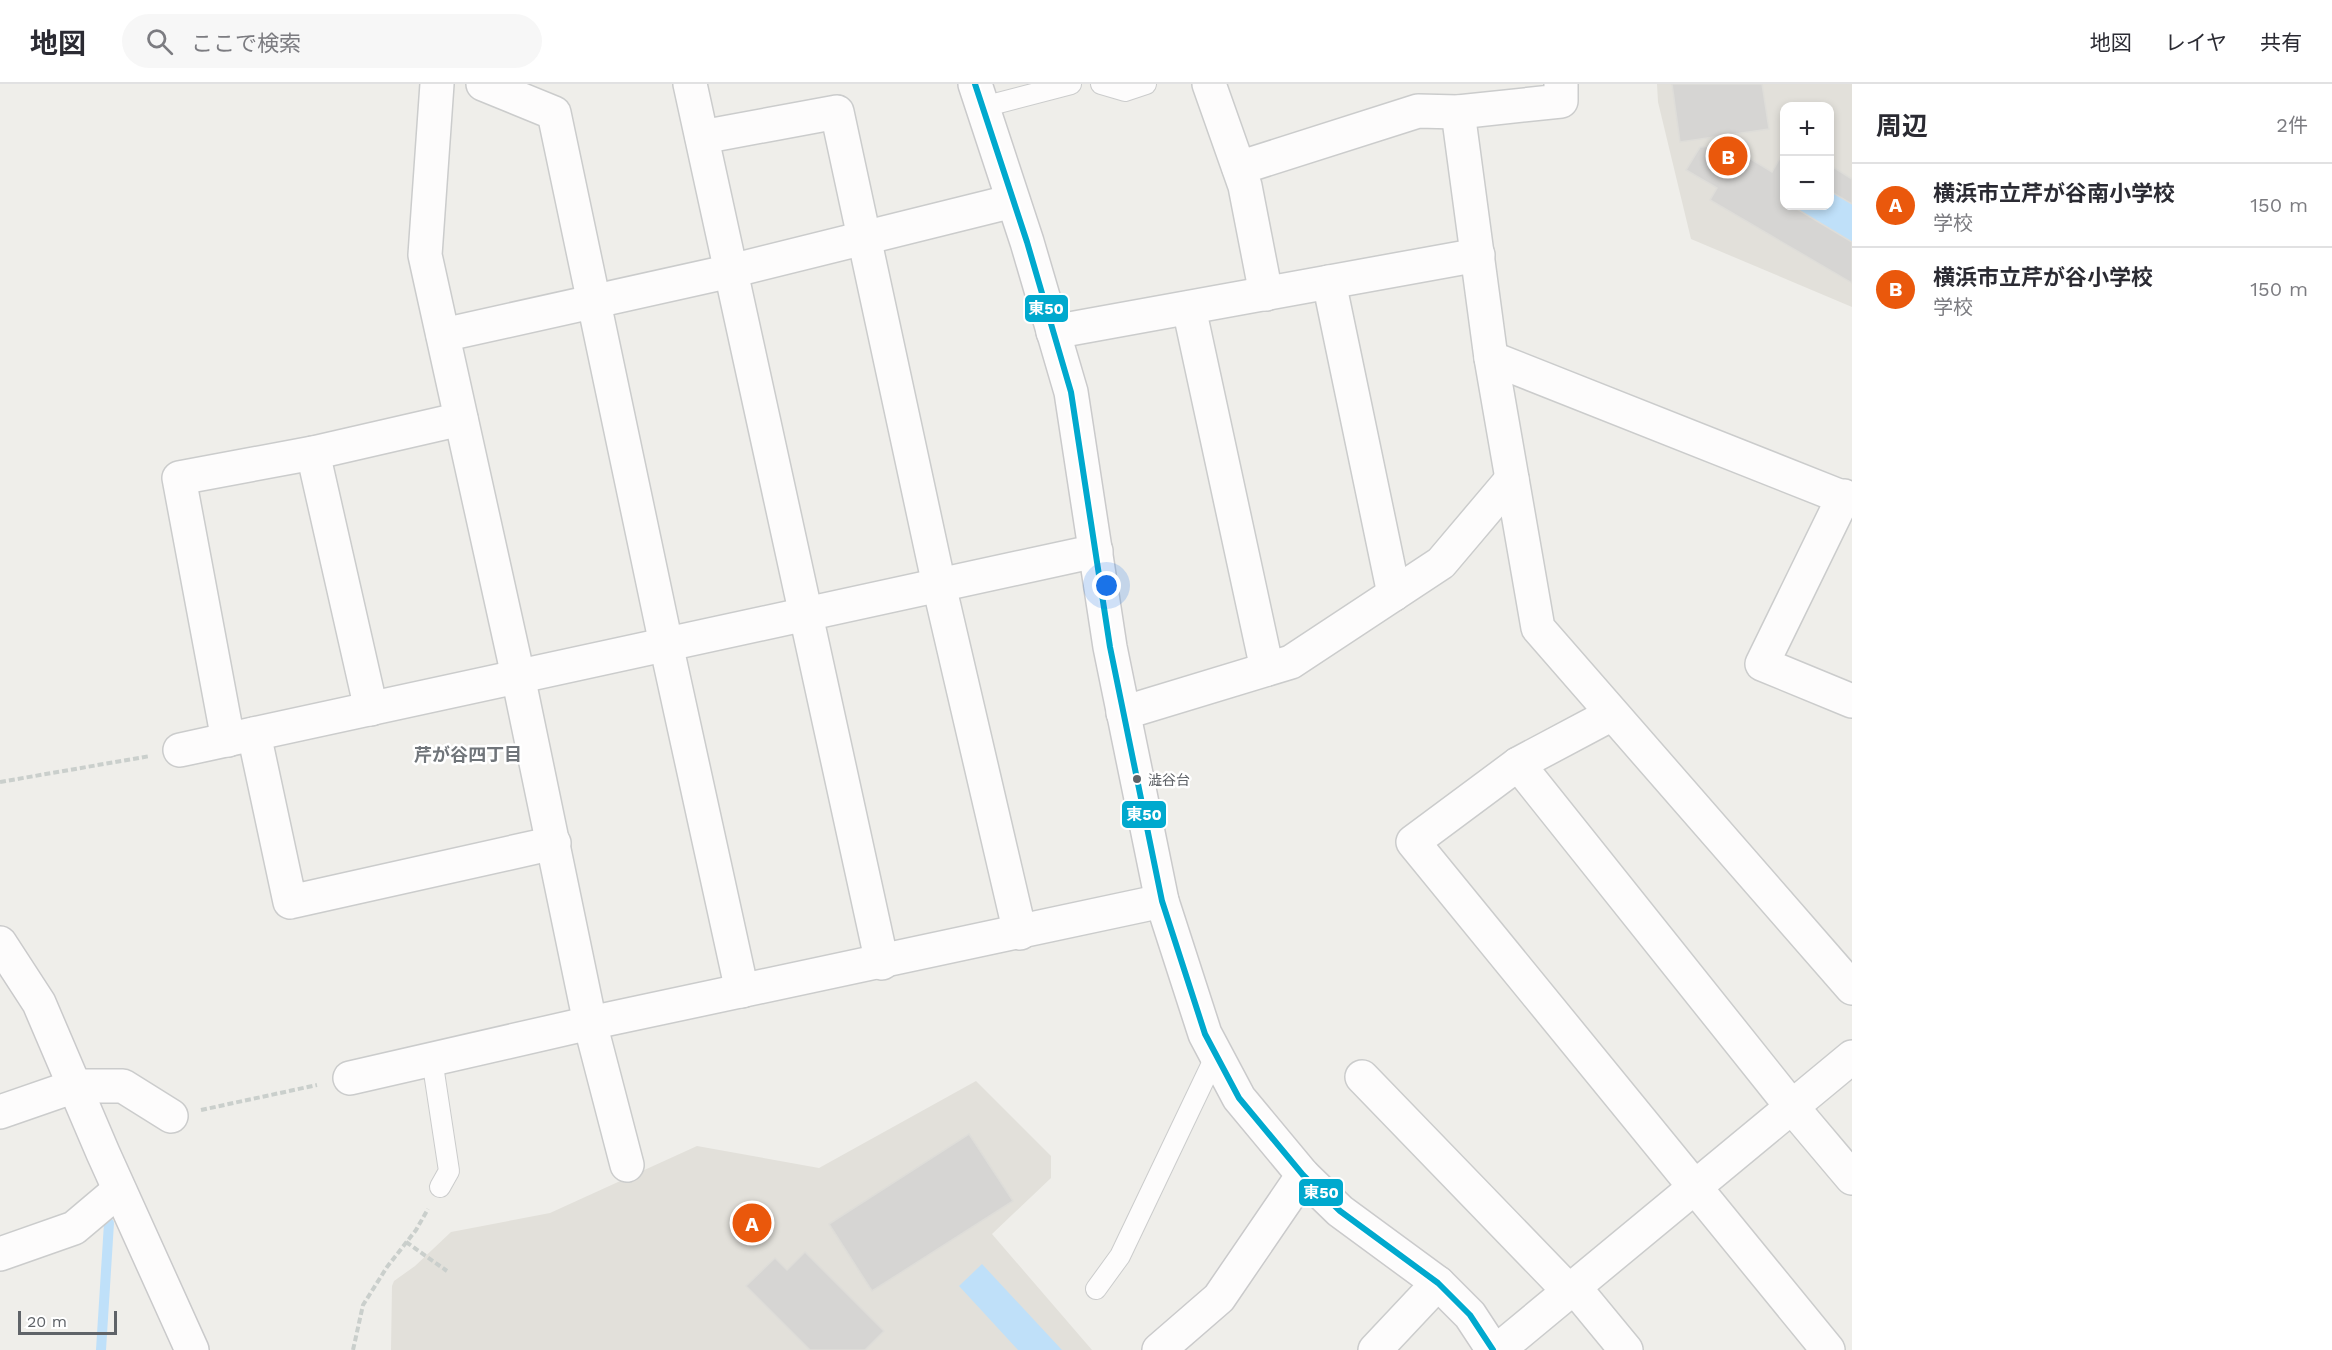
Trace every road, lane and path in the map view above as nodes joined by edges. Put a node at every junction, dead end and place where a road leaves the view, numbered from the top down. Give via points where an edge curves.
1 (437, 84) edge
2 (483, 84) edge
3 (690, 84) edge
4 (1071, 84) edge
5 (1101, 84) edge
6 (1146, 84) edge
7 (1209, 84) edge
8 (1561, 84) edge
9 (979, 96) edge
10 (1458, 112) junction
11 (702, 137) junction
12 (1239, 168) junction
13 (1013, 201) junction
14 (864, 238) junction
15 (1478, 255) junction
16 (731, 271) junction
17 (1329, 282) junction
18 (1266, 294) junction
19 (594, 301) junction
20 (1189, 308) junction
21 (1053, 332) junction
22 (442, 335) junction
23 (1491, 358) junction
24 (461, 419) junction
25 (314, 453) junction
26 (1512, 479) junction
27 (1848, 498) edge
28 (1096, 551) junction
29 (939, 585) junction
30 (1394, 594) junction
31 (807, 614) junction
32 (666, 644) junction
33 (1267, 669) junction
34 (518, 676) junction
35 (1852, 701) edge
36 (371, 709) junction
37 (1123, 713) junction
38 (1612, 714) junction
39 (241, 737) junction
40 (180, 750) joint
41 (1518, 764) junction
42 (0, 782) edge
43 (554, 843) junction
44 (1162, 901) junction
45 (1020, 933) junction
46 (0, 944) edge
47 (882, 963) junction
48 (1852, 988) edge
49 (742, 991) junction
50 (590, 1023) junction
51 (1216, 1055) junction
52 (1852, 1058) edge
53 (432, 1059) junction
54 (1362, 1077) dead end
55 (350, 1078) joint
56 (75, 1086) junction
57 (1792, 1107) junction
58 (0, 1112) edge
59 (171, 1116) joint
60 (627, 1165) dead end
61 (1303, 1175) junction
62 (1852, 1178) edge
63 (440, 1187) dead end
64 (1695, 1188) junction
65 (119, 1190) junction
66 (416, 1230) dead end
67 (406, 1242) junction
68 (0, 1254) edge
69 (447, 1271) dead end
70 (1438, 1283) junction
71 (1096, 1289) dead end
72 (1571, 1289) junction
73 (192, 1350) edge
74 (353, 1350) edge
75 (1159, 1350) edge
76 (1375, 1350) edge
77 (1495, 1350) edge
78 (1626, 1350) edge
79 (1828, 1350) edge

1 - 22 street via 425,255
2 - 19 street via 554,113
3 - 11 street
4 - 9 lane
5 - 6 lane via 1125,91
7 - 12 street
8 - 10 street via 1561,101
9 - 13 street
10 - 12 street via 1418,111
10 - 15 street
11 - 14 street via 837,112
11 - 16 street
12 - 18 street
13 - 14 street
13 - 21 street
14 - 16 street
14 - 29 street
15 - 17 street
15 - 23 street
16 - 19 street
16 - 31 street
17 - 18 street
17 - 30 street
18 - 20 street
19 - 22 street
19 - 32 street
20 - 21 street
20 - 33 street
21 - 28 street via 1071,392
22 - 24 street
23 - 26 street
23 - 27 street
24 - 25 street
24 - 34 street
25 - 36 street
25 - 39 street via 179,478
26 - 30 street via 1441,563
26 - 38 street via 1538,628
27 - 35 street via 1762,664
28 - 29 street
28 - 37 street
29 - 31 street
29 - 45 street
30 - 33 street via 1291,662
31 - 32 street
31 - 47 street
32 - 34 street
32 - 49 street
33 - 37 street
34 - 36 street
34 - 43 street
36 - 39 street
37 - 44 street
38 - 41 street
38 - 48 street
39 - 40 street
39 - 43 street via 290,903
40 - 42 path
41 - 57 street
41 - 64 street via 1413,842
43 - 50 street
44 - 45 street
44 - 51 street via 1205,1034
45 - 47 street
46 - 56 street via 39,1003
47 - 49 street
49 - 50 street
50 - 53 street
50 - 60 street
51 - 61 street via 1239,1098
51 - 71 lane via 1120,1256
52 - 57 street
53 - 55 street
53 - 63 lane via 449,1171
54 - 72 street
55 - 59 path
56 - 58 street
56 - 59 street via 123,1086
56 - 65 street
57 - 62 street
57 - 64 street
61 - 70 street via 1340,1211
61 - 75 street via 1219,1298
64 - 72 street
64 - 79 street
65 - 68 street via 74,1228
65 - 73 street
66 - 67 path
67 - 69 path
67 - 74 path via 363,1305
70 - 76 street
70 - 77 street via 1470,1315
72 - 77 street
72 - 78 street

